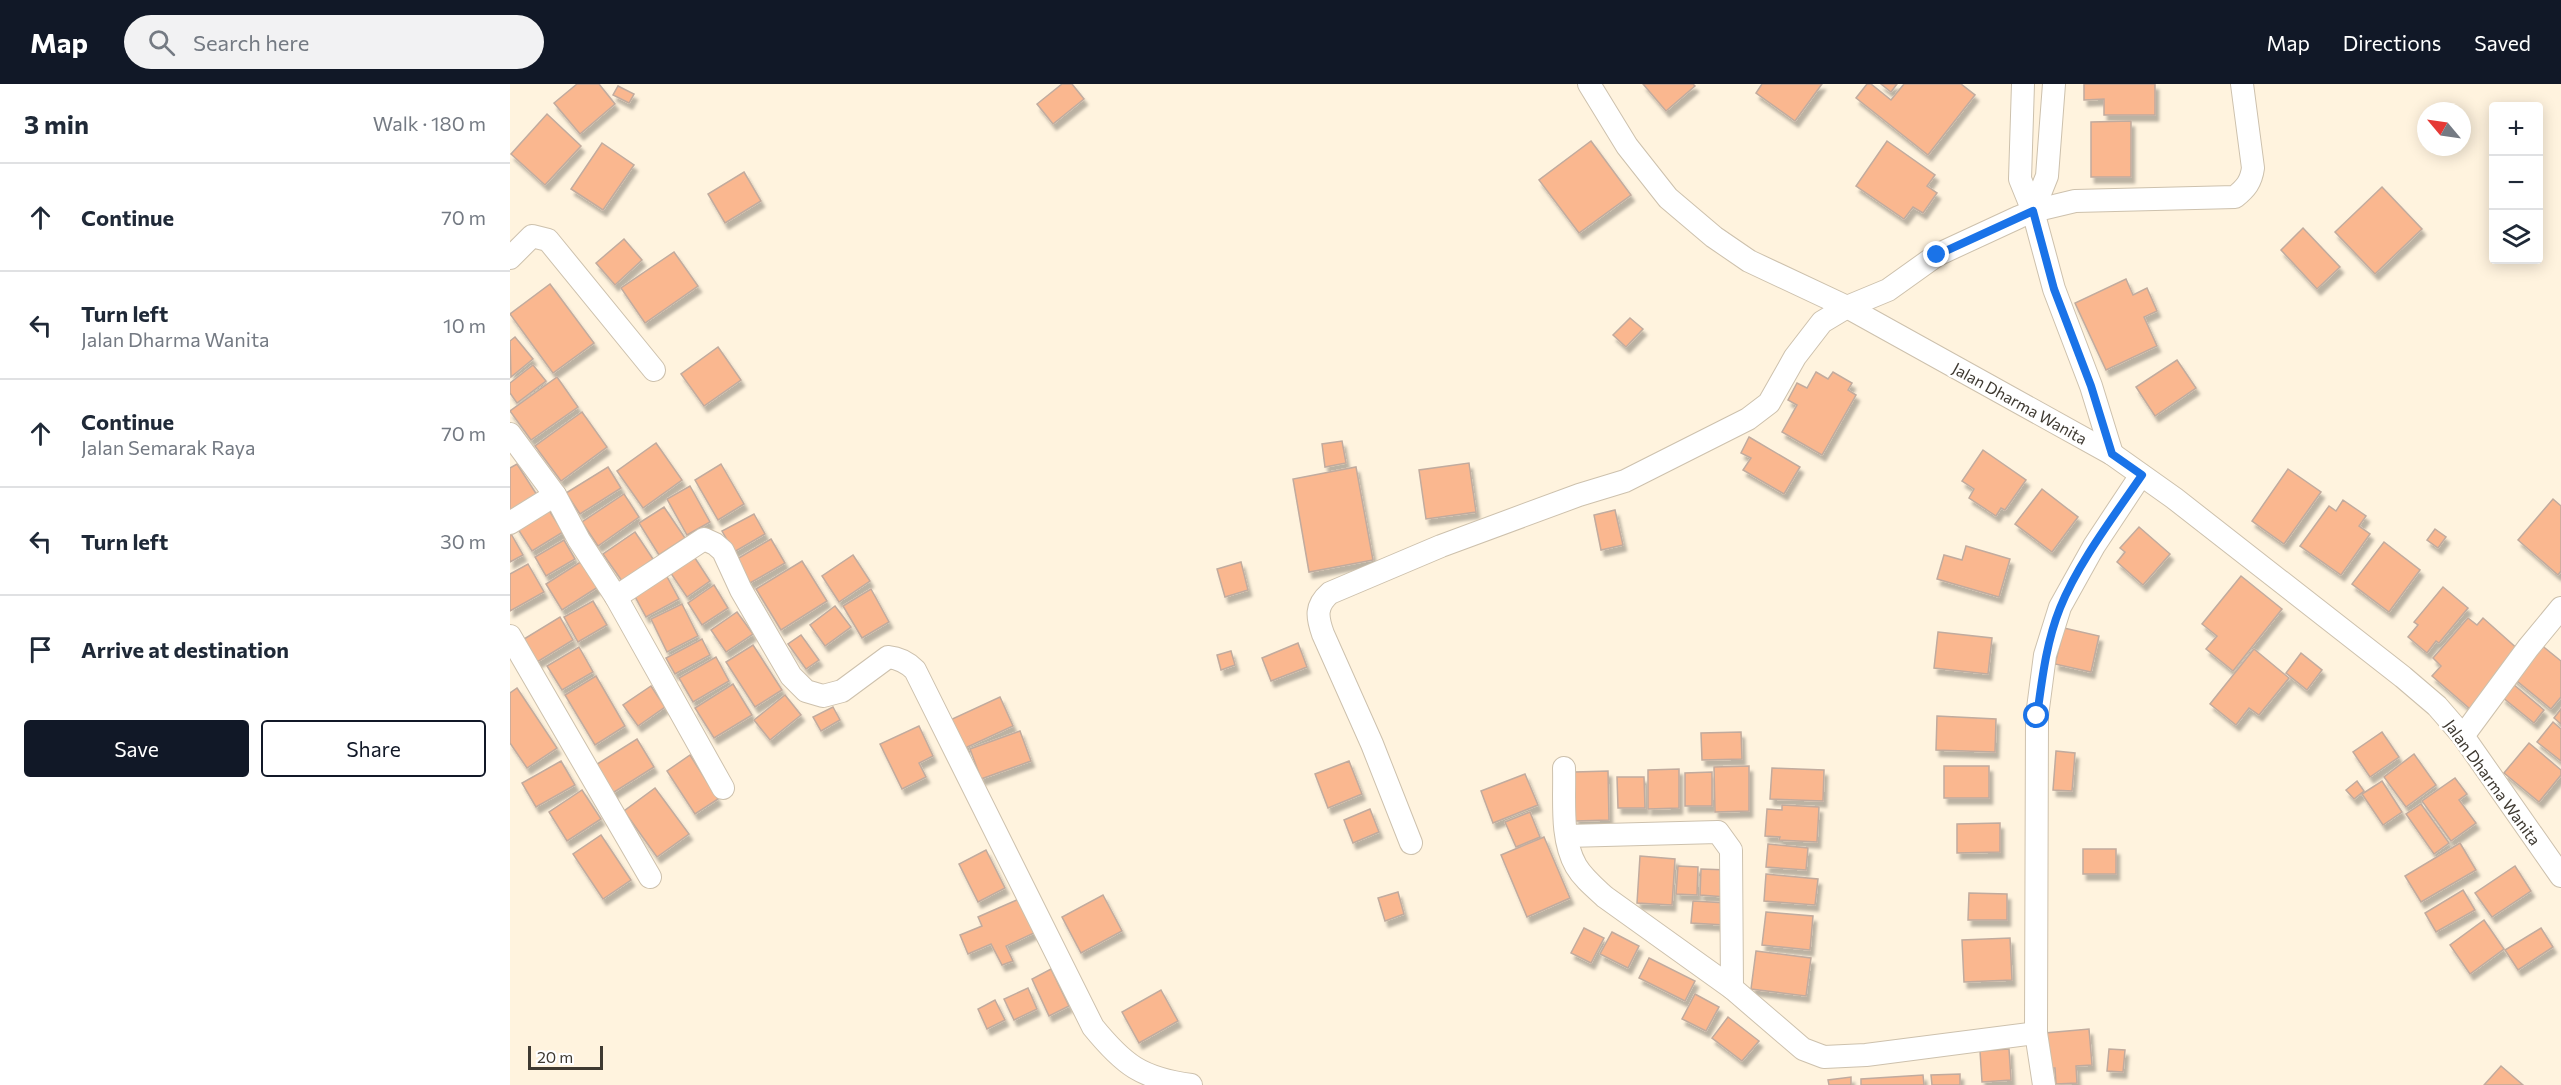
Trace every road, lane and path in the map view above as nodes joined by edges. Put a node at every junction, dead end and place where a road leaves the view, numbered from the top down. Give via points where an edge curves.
1 (1589, 84) edge
2 (2023, 84) edge
3 (2054, 84) edge
4 (2242, 84) edge
5 (2033, 211) junction
6 (510, 258) edge
7 (1847, 307) junction
8 (654, 370) dead end
9 (510, 434) edge
10 (2112, 454) junction
11 (2142, 475) junction
12 (555, 495) junction
13 (510, 523) edge
14 (616, 597) junction
15 (2561, 608) edge
16 (510, 636) edge
17 (2463, 736) junction
18 (1564, 768) dead end
19 (723, 788) dead end
20 (1567, 836) junction
21 (1411, 843) dead end
22 (2561, 876) edge
23 (650, 877) dead end
24 (1732, 988) junction
25 (2036, 1033) junction
26 (1191, 1085) edge
27 (2044, 1085) edge

1 - 7 street, Jalan Dharma Wanita via 1627,146 1668,198 1749,261
2 - 5 street via 2020,179
3 - 5 street via 2047,176
4 - 5 street via 2253,168 2246,189 2235,197 2075,201
5 - 7 street via 1937,255 1888,290
5 - 10 street via 2054,289
6 - 8 street via 532,236 548,240
7 - 10 street, Jalan Dharma Wanita
7 - 21 street via 1822,322 1795,357 1769,403 1748,419 1625,481 1441,546 1324,598 1317,619
9 - 12 street
10 - 11 street, Jalan Dharma Wanita
11 - 17 street, Jalan Dharma Wanita via 2403,677 2437,706
11 - 25 street via 2094,546 2060,607 2045,655 2037,716
12 - 13 street
12 - 14 street
14 - 19 street
14 - 26 street via 704,539 723,551 791,676 806,691 823,696 842,691 888,657 909,664 1094,1027 1115,1055 1145,1075
15 - 17 street
16 - 23 street
17 - 22 street, Jalan Dharma Wanita
18 - 20 street
20 - 24 street via 1575,865 1588,882
20 - 24 street via 1718,832 1731,850
24 - 25 street via 1803,1049 1824,1057
25 - 27 street

